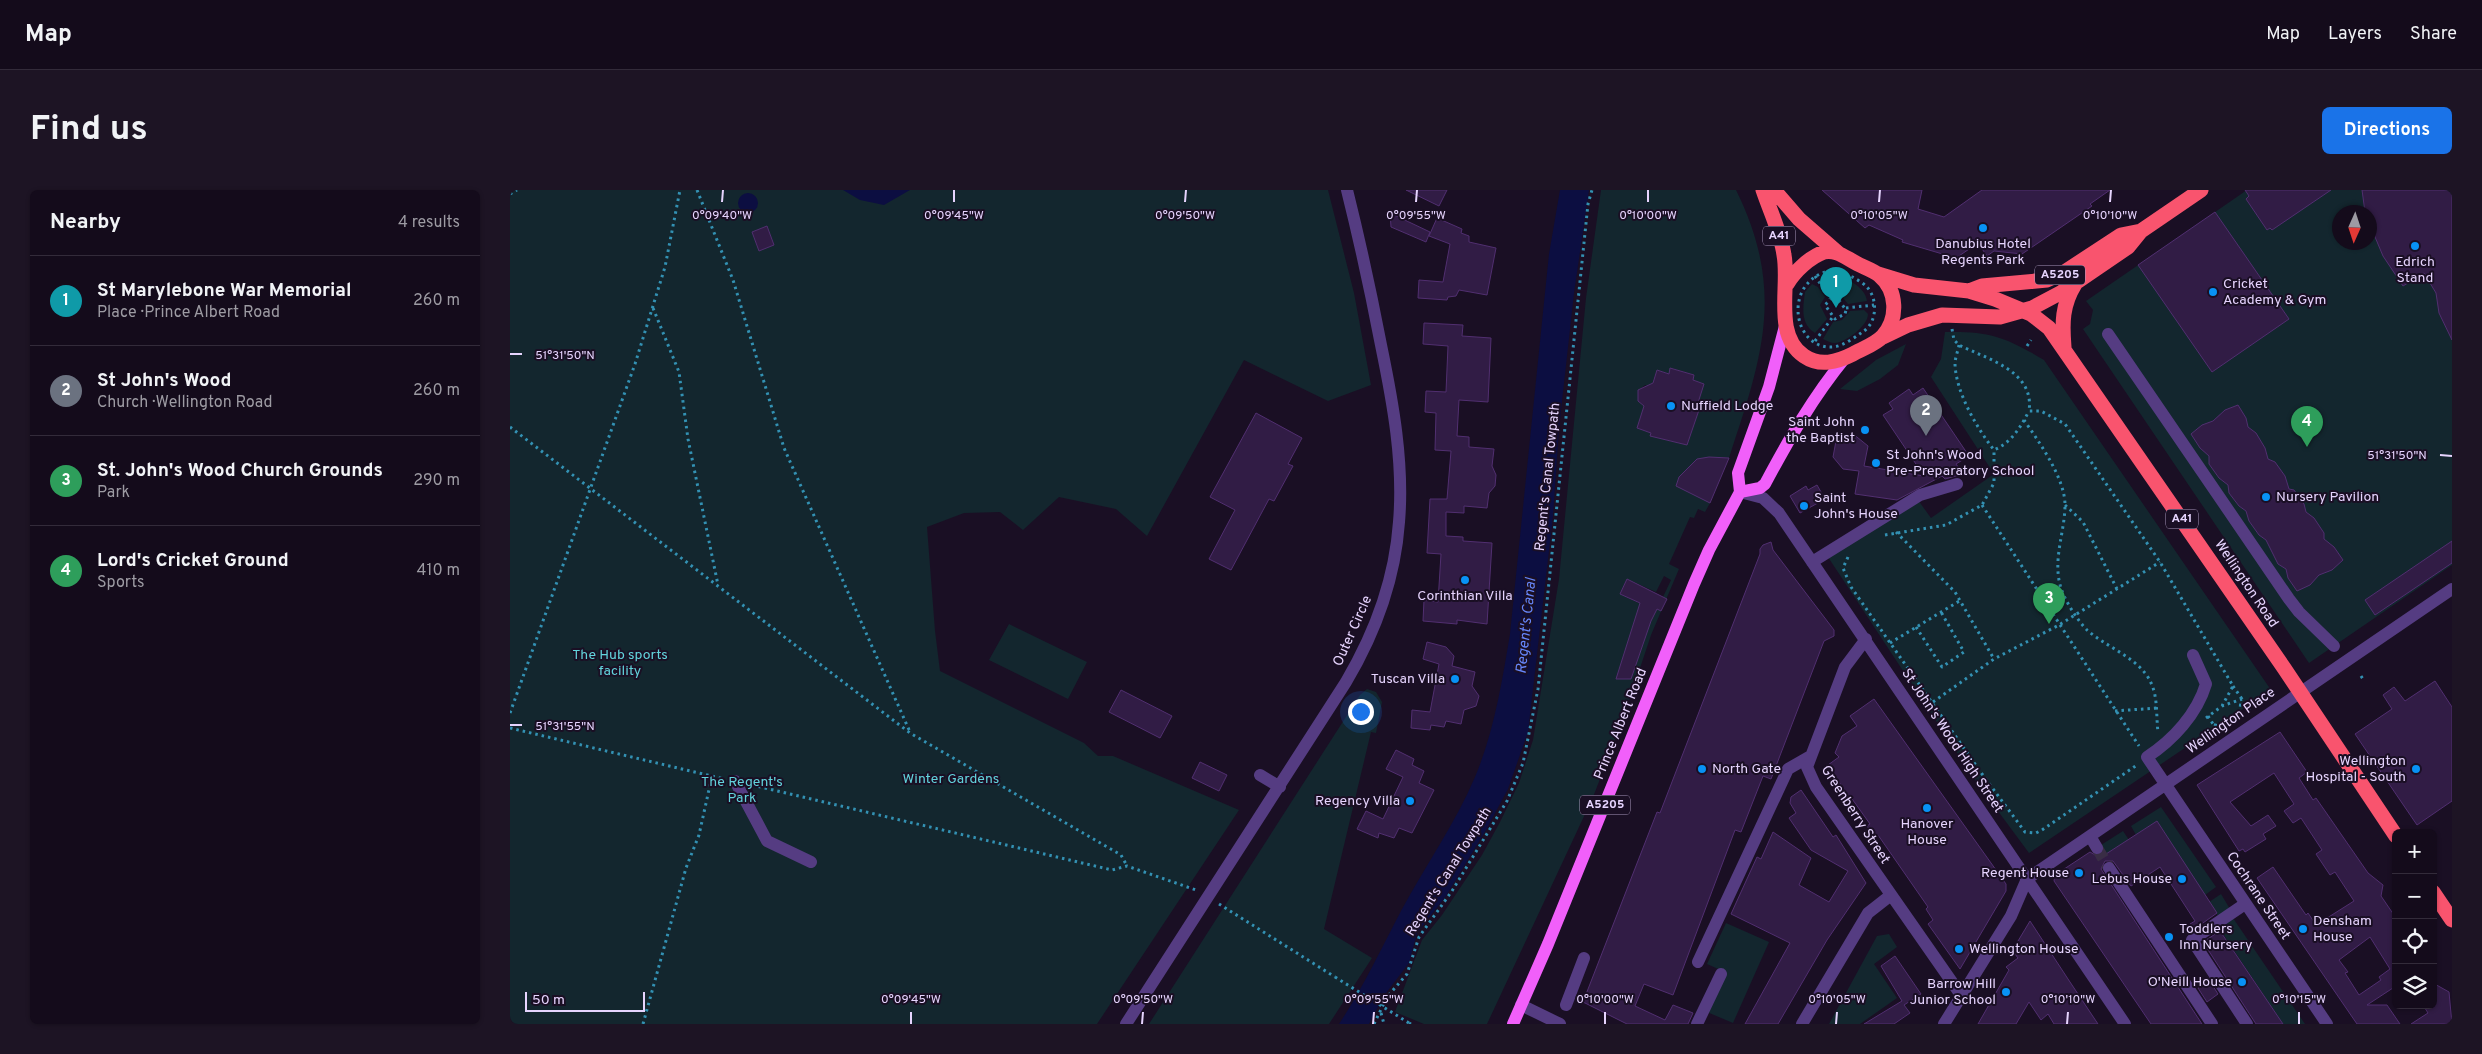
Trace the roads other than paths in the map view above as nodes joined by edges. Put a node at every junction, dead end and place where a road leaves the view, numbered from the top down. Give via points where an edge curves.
1 (1347, 190) edge
2 (1763, 190) edge
3 (1774, 190) edge
4 (2201, 190) edge
5 (2141, 231) junction
6 (1838, 253) junction
7 (1878, 274) junction
8 (2076, 283) junction
9 (1787, 284) junction
10 (1969, 291) junction
11 (2025, 311) junction
12 (1785, 326) junction
13 (2108, 334) dead end
14 (1882, 338) junction
15 (2064, 347) junction
16 (1845, 358) junction
17 (1957, 484) dead end
18 (1740, 492) junction
19 (1812, 562) junction
20 (2452, 589) edge
21 (1866, 639) junction
22 (2334, 646) dead end
23 (2193, 655) dead end
24 (2298, 692) junction
25 (1809, 757) junction
26 (1260, 775) dead end
27 (735, 781) road end
28 (2165, 784) junction
29 (1280, 787) junction
30 (2392, 830) edge
31 (2090, 836) junction
32 (2097, 848) tunnel mouth
33 (811, 862) dead end
34 (2109, 868) tunnel mouth
35 (2027, 880) junction
36 (1891, 895) junction
37 (2437, 897) edge
38 (2245, 904) junction
39 (2450, 913) edge
40 (1584, 958) dead end
41 (1698, 962) dead end
42 (1720, 974) dead end
43 (1961, 994) junction
44 (1566, 1004) dead end
45 (1521, 1005) junction
46 (1126, 1024) edge
47 (1513, 1024) edge
48 (1560, 1024) edge
49 (1697, 1024) edge
50 (1802, 1024) edge
51 (1944, 1024) edge
52 (2125, 1024) edge
53 (2212, 1024) edge
54 (2247, 1024) edge
55 (2327, 1024) edge

1 - 29 street, Outer Circle via 1392,403 1400,476 1399,522 1391,572 1370,636 1346,682
2 - 9 highway, A41 via 1784,254
3 - 6 highway, A41 via 1799,219
4 - 5 highway, A5205
5 - 8 highway, A5205 via 2128,248
5 - 10 highway, A5205 via 2121,234 2063,273 2047,280 1982,286
6 - 7 highway, A41
6 - 9 highway via 1824,252 1804,265
7 - 10 highway, Wellington Road / A41 via 1914,285
7 - 14 highway via 1890,289 1894,303 1894,318
8 - 11 highway, A5205
8 - 15 highway, A5205 via 2066,298 2063,310
9 - 12 highway, A41
10 - 11 highway, Wellington Road / A41
11 - 14 highway, A41 via 2000,317 1942,315 1908,325
11 - 15 highway, Wellington Road / A41 via 2043,322
12 - 16 highway, A41 via 1794,346 1804,356 1823,363
12 - 18 main road, Prince Albert Road / A5205 via 1769,386 1738,473
13 - 22 street via 2289,599
14 - 16 highway, A41
15 - 24 highway, Wellington Road / A41
16 - 18 main road via 1790,436 1765,484
17 - 19 street via 1920,495
18 - 19 street, St John's Wood High Street via 1763,498 1779,513
18 - 45 main road, Prince Albert Road / A5205 via 1690,592
19 - 21 street, St John's Wood High Street
20 - 24 street, Wellington Place
21 - 25 street, Greenberry Street via 1845,667
21 - 35 street, St John's Wood High Street
23 - 28 street, Cochrane Street via 2206,684 2202,697 2188,720 2160,749 2147,757
24 - 28 street, Wellington Place
24 - 30 highway, Wellington Road / A41
25 - 36 street, Greenberry Street via 1806,767 1810,776
25 - 41 street via 1788,769
26 - 29 street
27 - 33 street via 767,841
28 - 31 street, Wellington Place
28 - 38 street, Cochrane Street
29 - 46 street, Outer Circle
31 - 32 street
31 - 35 street, Wellington Place
34 - 53 street
35 - 43 street via 2011,916
35 - 52 street, St John's Wood High Street
36 - 43 street, Greenberry Street
36 - 50 street via 1868,913
37 - 39 highway
38 - 54 street via 2192,940
38 - 55 street, Cochrane Street
40 - 44 street
42 - 49 street
43 - 51 street
45 - 47 main road, Prince Albert Road / A5205
45 - 48 street

